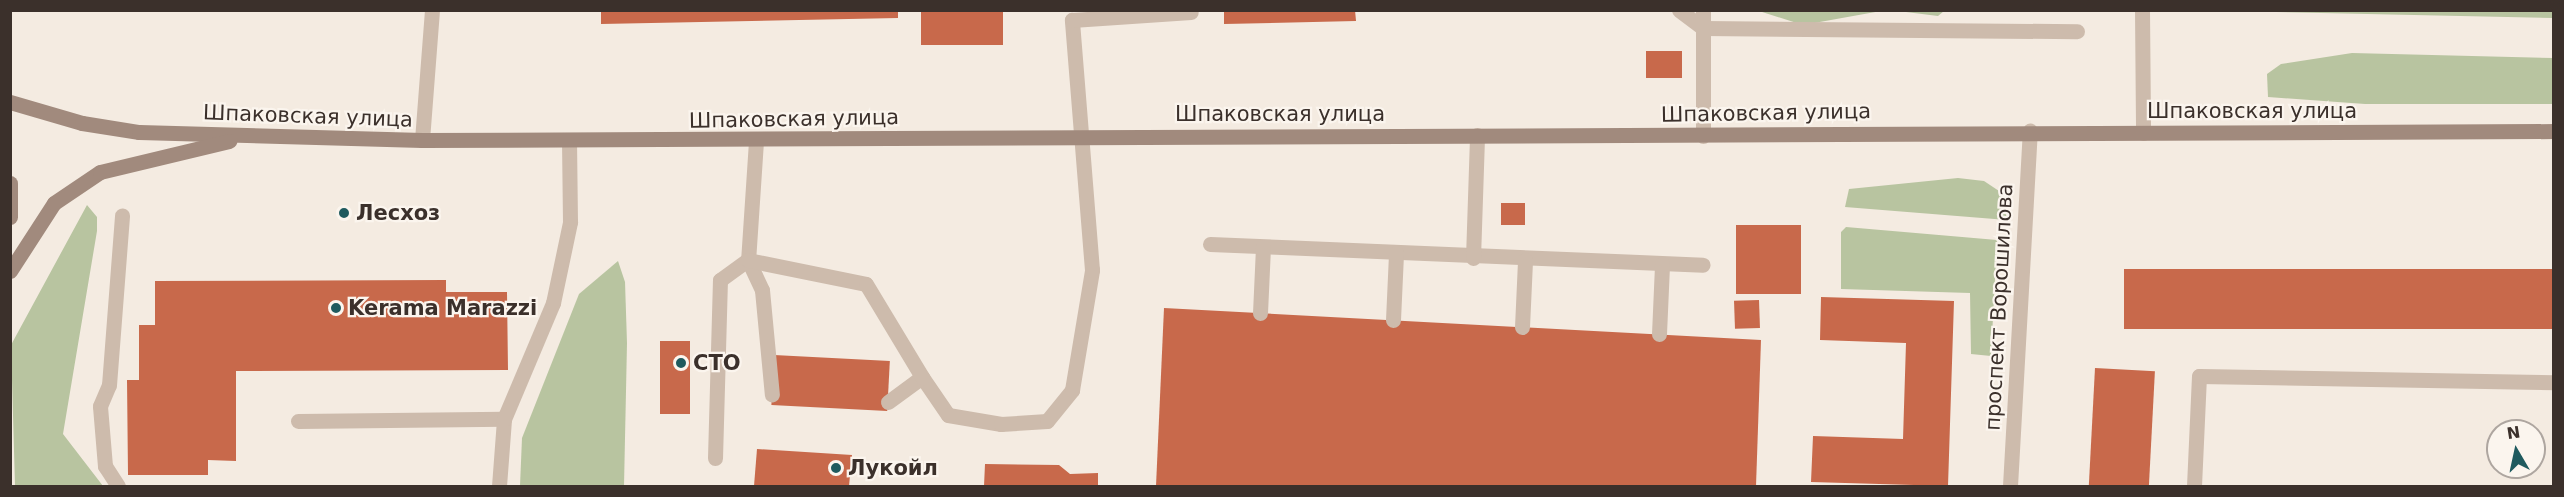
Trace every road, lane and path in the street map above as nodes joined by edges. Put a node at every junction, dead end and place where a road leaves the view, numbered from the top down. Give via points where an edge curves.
1 (432, 10) edge
2 (1678, 10) edge
3 (1703, 10) edge
4 (2142, 10) edge
5 (1191, 12) dead end
6 (1703, 28) junction
7 (2077, 31) dead end
8 (10, 102) edge
9 (2030, 131) junction
10 (2553, 131) edge
11 (2143, 133) junction
12 (1477, 135) junction
13 (249, 136) junction
14 (1079, 136) junction
15 (1703, 136) junction
16 (422, 140) junction
17 (569, 140) junction
18 (756, 141) junction
19 (10, 183) edge
20 (122, 215) dead end
21 (10, 217) edge
22 (1210, 244) dead end
23 (1263, 247) junction
24 (1396, 254) junction
25 (1473, 258) junction
26 (748, 260) junction
27 (1525, 260) junction
28 (1662, 264) junction
29 (1703, 265) dead end
30 (10, 271) edge
31 (1260, 313) dead end
32 (1393, 320) dead end
33 (1522, 327) dead end
34 (1659, 334) dead end
35 (922, 377) junction
36 (2553, 382) edge
37 (772, 395) dead end
38 (888, 402) dead end
39 (504, 419) junction
40 (298, 421) dead end
41 (715, 458) dead end
42 (118, 486) edge
43 (499, 486) edge
44 (2010, 486) edge
45 (2194, 486) edge

1 - 16 street
2 - 6 street
3 - 6 street
4 - 11 street
5 - 14 street via 1072,20
6 - 7 street
6 - 15 street
8 - 13 main road, Шпаковская улица via 82,123 139,132
9 - 11 main road, Шпаковская улица
9 - 15 main road, Шпаковская улица
9 - 44 street, проспект Ворошилова
10 - 11 main road, Шпаковская улица
12 - 14 main road, Шпаковская улица
12 - 15 main road, Шпаковская улица
12 - 25 street
13 - 16 main road, Шпаковская улица
13 - 30 main road via 100,172 54,203
14 - 18 main road, Шпаковская улица
14 - 35 street via 1092,270 1072,390 1047,421 1001,424 948,415
16 - 17 main road, Шпаковская улица
17 - 18 main road, Шпаковская улица
17 - 39 street via 570,222 553,303
18 - 26 street
19 - 21 main road
20 - 42 street via 109,385 100,406 105,466
22 - 23 street
23 - 24 street
23 - 31 street
24 - 25 street
24 - 32 street
25 - 27 street
26 - 35 street via 866,284
26 - 37 street via 762,290
26 - 41 street via 720,280
27 - 28 street
27 - 33 street
28 - 29 street
28 - 34 street
35 - 38 street
36 - 45 street via 2199,376
39 - 40 street
39 - 43 street

